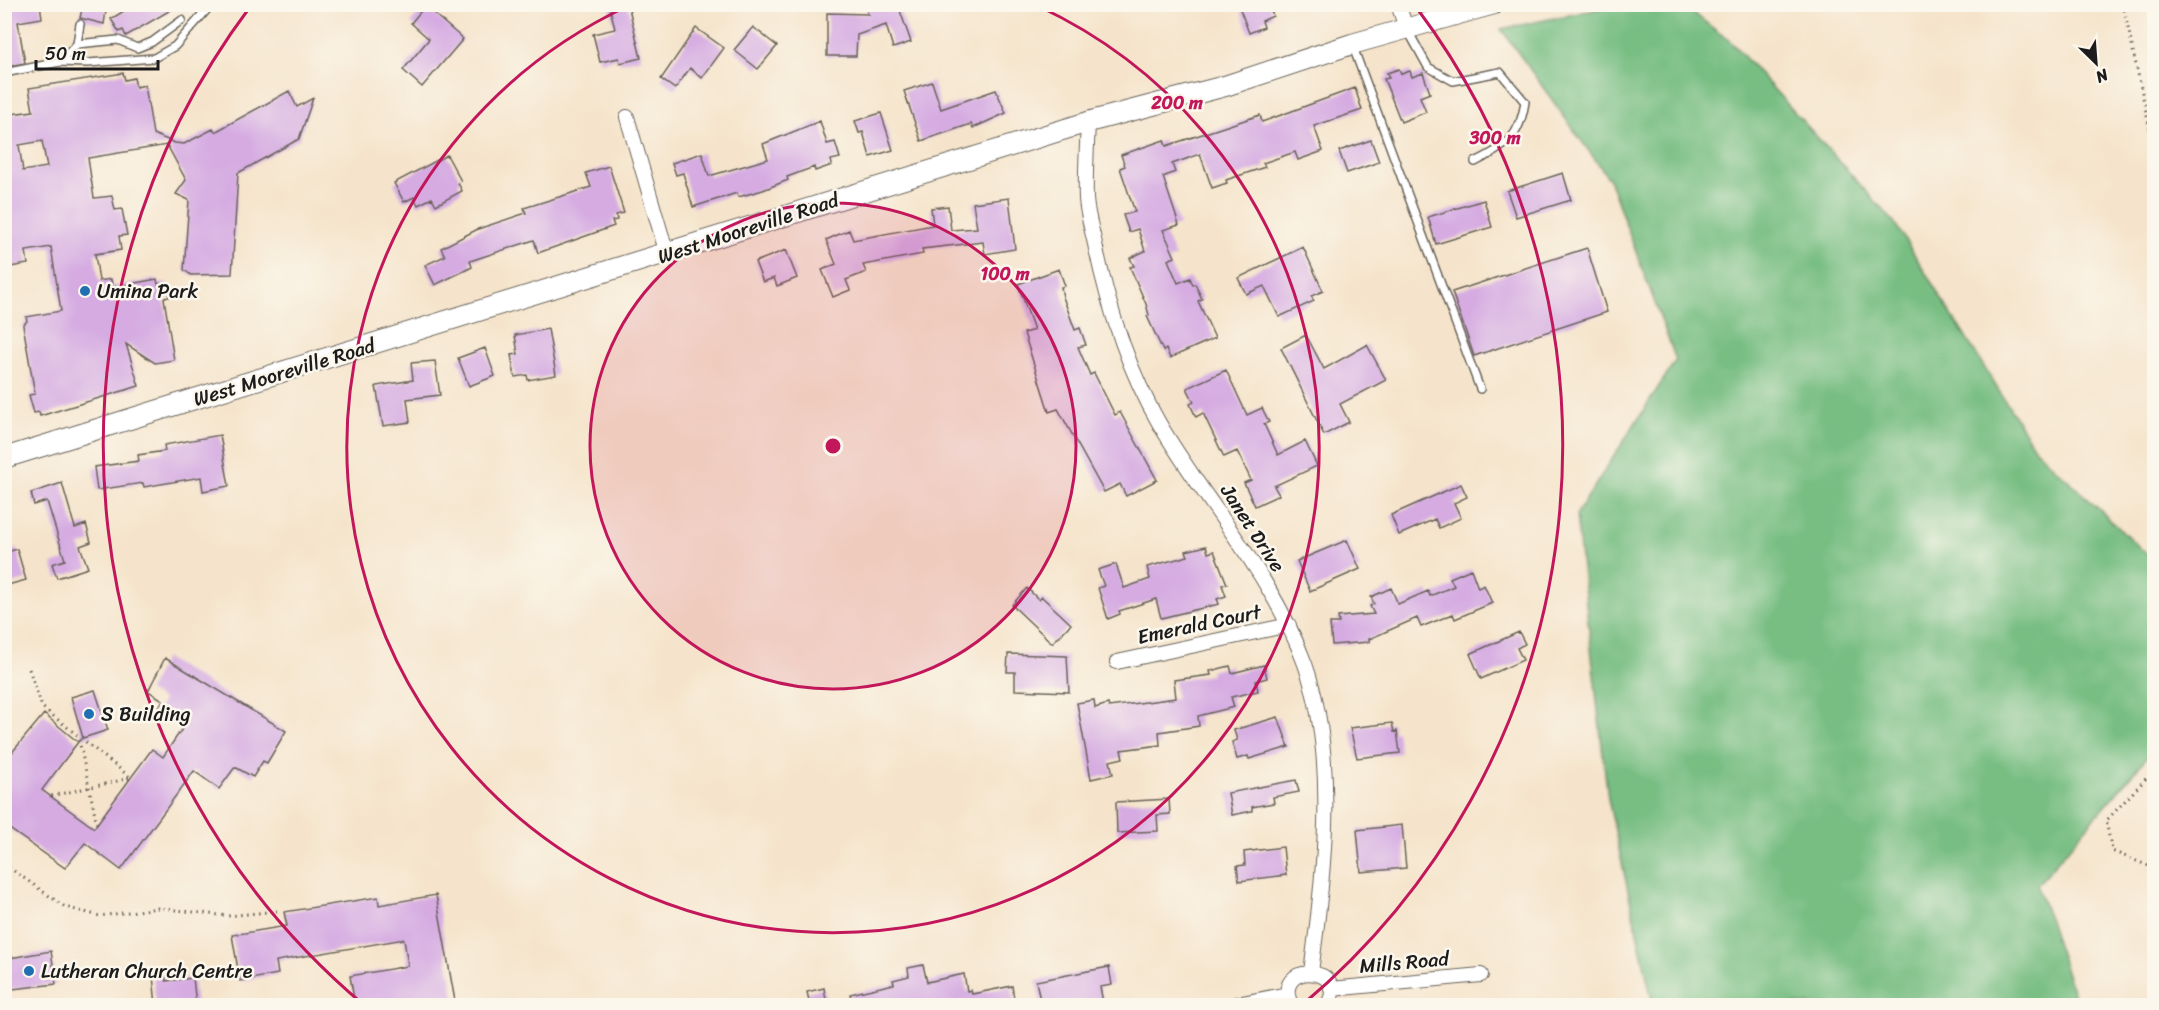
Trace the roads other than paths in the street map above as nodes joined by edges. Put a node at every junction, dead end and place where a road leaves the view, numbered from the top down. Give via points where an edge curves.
1 (212, 4) edge
2 (1398, 4) edge
3 (1494, 4) edge
4 (182, 20) dead end
5 (81, 24) dead end
6 (1406, 28) junction
7 (77, 44) junction
8 (1352, 44) junction
9 (60, 62) junction
10 (4, 73) edge
11 (627, 117) dead end
12 (1088, 122) junction
13 (1475, 162) dead end
14 (667, 254) junction
15 (1480, 389) dead end
16 (4, 458) edge
17 (1289, 626) junction
18 (1117, 662) dead end
19 (1311, 972) junction
20 (1481, 975) dead end
21 (1331, 989) junction
22 (1290, 1000) edge
23 (1227, 1005) edge
24 (1327, 1005) edge

1 - 9 lane via 174,45 154,58
2 - 6 street
3 - 6 main road, West Mooreville Road
4 - 7 lane via 137,48 118,40
5 - 7 lane
6 - 8 main road, West Mooreville Road
6 - 13 lane via 1428,67 1453,81 1500,72 1525,102 1522,122 1504,148
7 - 9 lane
8 - 12 main road, West Mooreville Road via 1225,86
8 - 15 lane
9 - 10 lane
11 - 14 street
12 - 14 main road, West Mooreville Road
12 - 17 street, Janet Drive via 1086,201 1104,286 1131,367 1160,424 1273,594
14 - 16 main road, West Mooreville Road
17 - 18 street, Emerald Court
17 - 19 street, Janet Drive via 1314,695 1322,743 1325,824
19 - 21 street via 1324,977
19 - 22 street via 1297,975 1289,987
20 - 21 street, Mills Road
21 - 24 street
22 - 23 street

